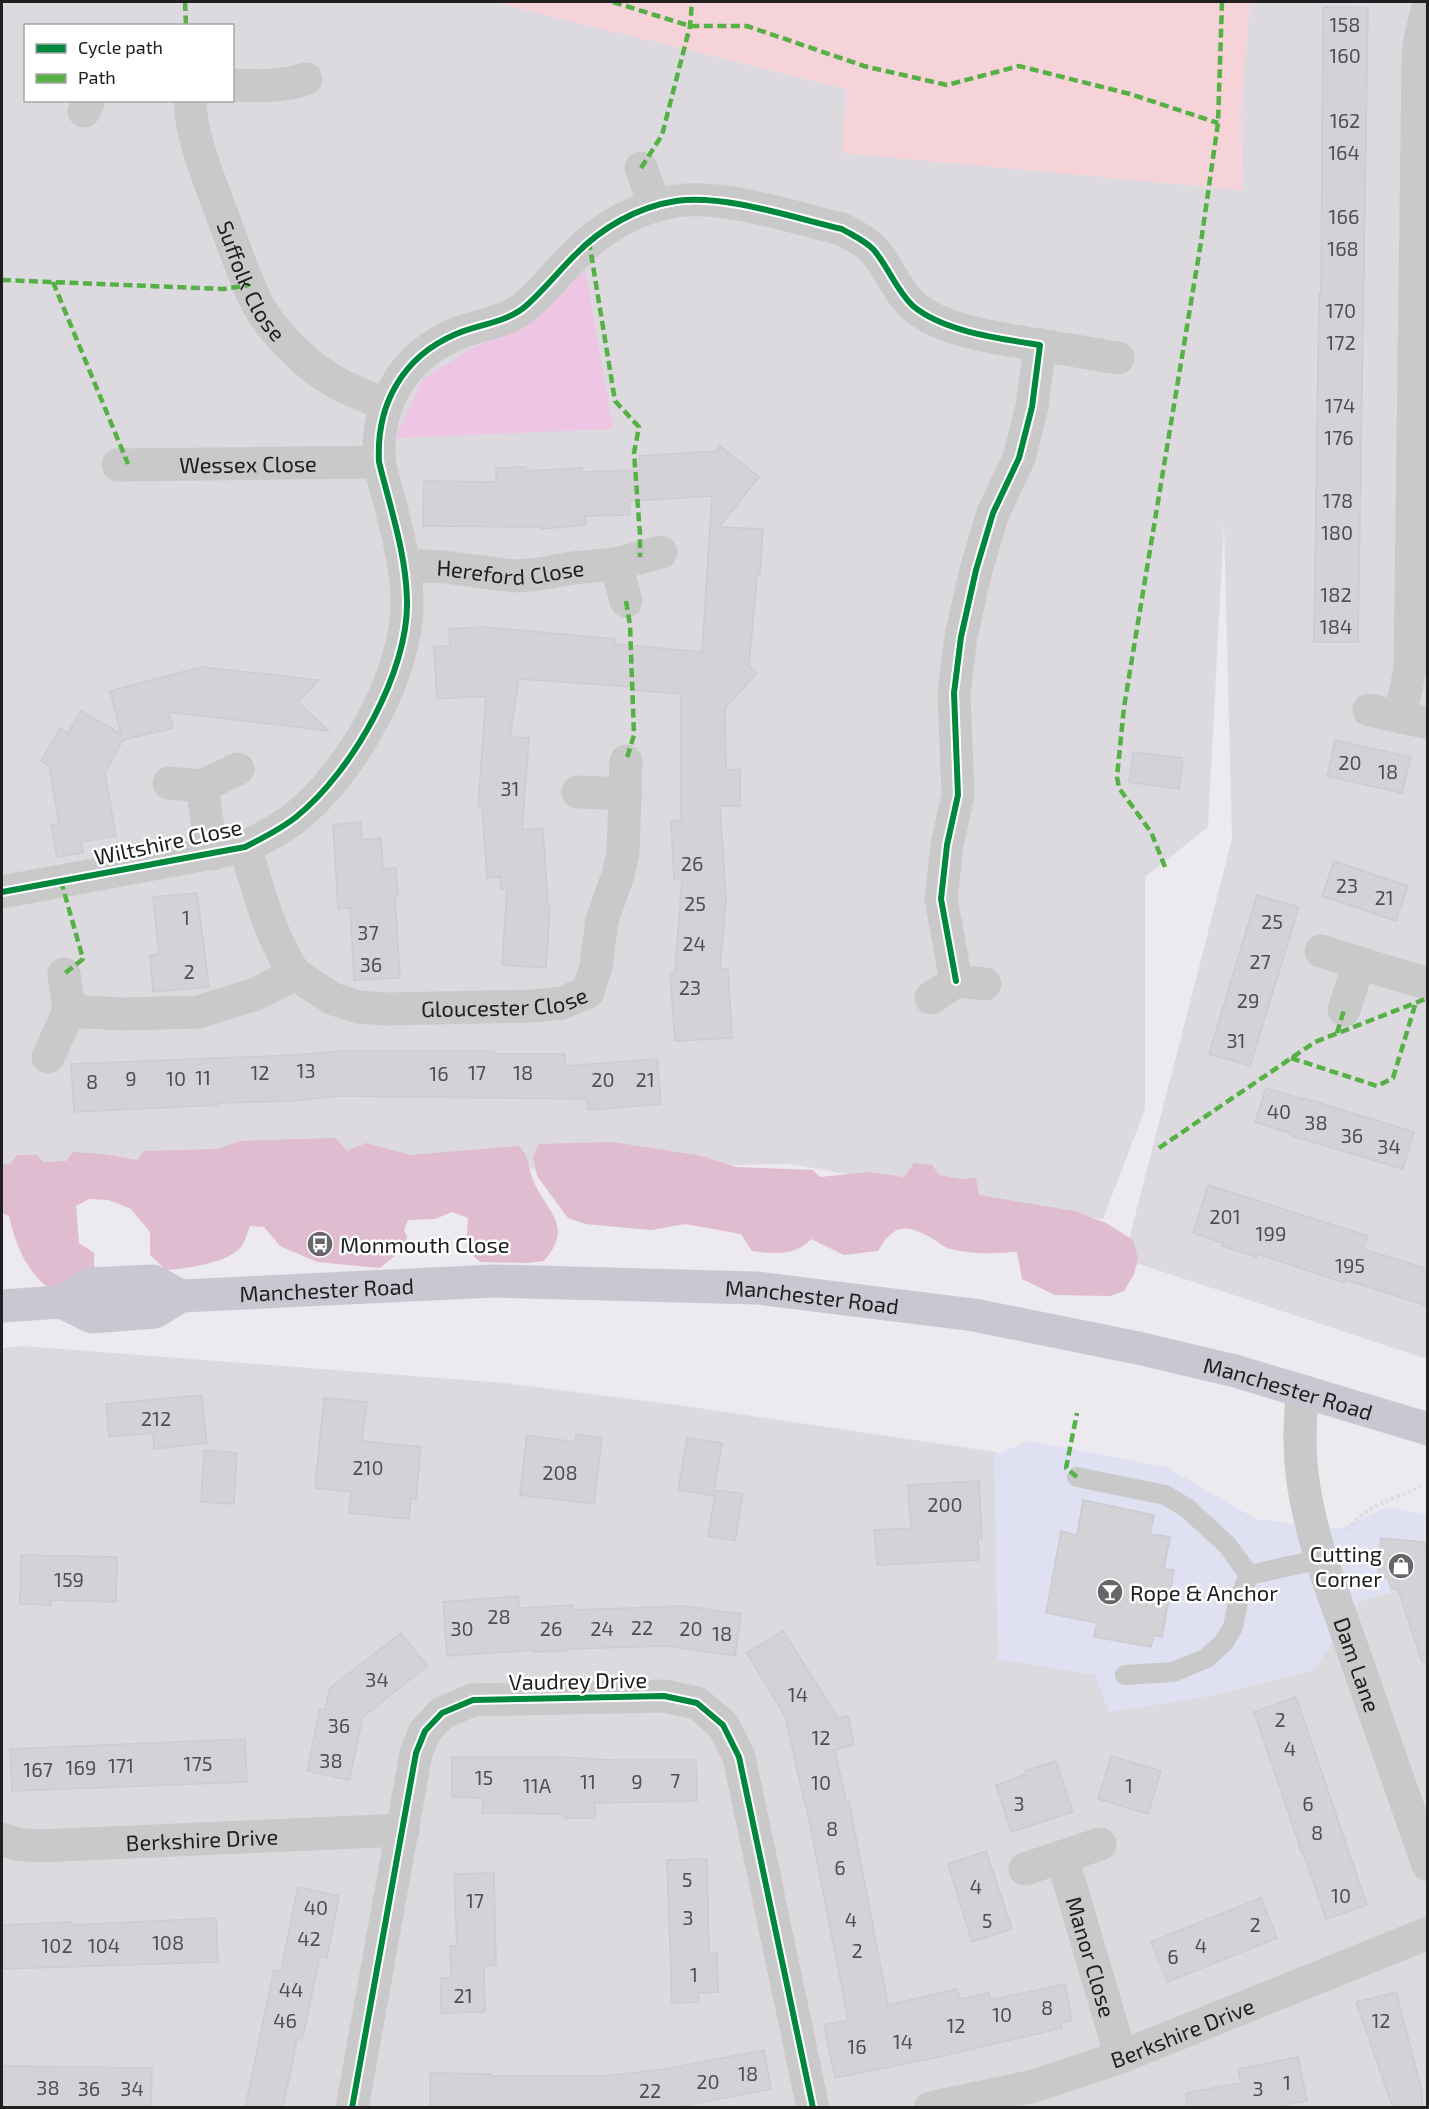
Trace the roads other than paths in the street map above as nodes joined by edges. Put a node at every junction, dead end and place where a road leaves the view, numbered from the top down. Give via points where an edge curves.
1 (1428, 7) edge
2 (306, 79) dead end
3 (234, 85) edge
4 (190, 102) edge
5 (641, 168) dead end
6 (655, 206) junction
7 (1040, 345) junction
8 (1118, 358) dead end
9 (1421, 378) edge
10 (386, 404) junction
11 (379, 462) junction
12 (118, 465) dead end
13 (661, 552) dead end
14 (616, 564) junction
15 (405, 565) junction
16 (626, 601) dead end
17 (1399, 717) edge
18 (626, 761) dead end
19 (238, 769) dead end
20 (169, 783) dead end
21 (202, 786) junction
22 (578, 792) dead end
23 (626, 794) junction
24 (245, 847) junction
25 (212, 854) junction
26 (2, 892) edge
27 (1321, 951) dead end
28 (1359, 963) junction
29 (63, 974) dead end
30 (295, 974) junction
31 (1428, 984) edge
32 (957, 988) dead end
33 (1344, 1010) dead end
34 (69, 1011) junction
35 (48, 1058) dead end
36 (2, 1306) edge
37 (1303, 1391) junction
38 (1428, 1429) edge
39 (1077, 1477) dead end
40 (1321, 1559) junction
41 (1249, 1575) junction
42 (1125, 1675) dead end
43 (403, 1830) junction
44 (2, 1839) edge
45 (1100, 1844) dead end
46 (1062, 1857) junction
47 (1428, 1865) edge
48 (1025, 1869) dead end
49 (1428, 1933) edge
50 (1121, 2057) junction
51 (352, 2108) edge
52 (813, 2108) edge
53 (930, 2108) edge

1 - 9 street via 1418,59
2 - 3 street via 269,87
4 - 10 street, Suffolk Close via 209,180 249,285 267,320 279,336 324,375
5 - 6 street
6 - 7 street, Wiltshire Close via 700,199 725,202 842,229 872,248 913,306 938,321 1001,339
6 - 10 street, Wiltshire Close via 606,228 589,241 525,307 509,317 455,334 431,348 396,383
7 - 8 street, Wiltshire Close
7 - 32 street via 1032,407 1019,458 993,513 961,637 954,693 958,795 941,899
9 - 17 street via 1410,669
10 - 11 street, Wiltshire Close via 378,444
11 - 12 street, Wessex Close
11 - 15 street, Wiltshire Close
13 - 14 street, Hereford Close
14 - 15 street, Hereford Close via 513,576
14 - 16 street, Hereford Close
15 - 24 street, Wiltshire Close via 405,632 388,686 369,726 316,798 288,822
18 - 23 street, Gloucester Close
19 - 21 street
20 - 21 street
21 - 25 street, Wiltshire Close
22 - 23 street
23 - 30 street, Gloucester Close via 624,854 602,920 588,992 562,1003 534,1006 386,1010 333,999
24 - 25 street, Wiltshire Close
24 - 30 street, Gloucester Close via 271,929
25 - 26 street, Wiltshire Close
27 - 28 street
28 - 31 street
28 - 33 street
29 - 34 street
30 - 34 street via 256,994 198,1012
34 - 35 street
36 - 37 main road, Manchester Road via 61,1302 90,1284 153,1281 181,1296 494,1281 757,1288 974,1316 1138,1348
37 - 38 main road, Manchester Road
37 - 40 street, Dam Lane via 1299,1461
39 - 41 lane via 1165,1495 1187,1508 1228,1546
40 - 41 lane
40 - 47 street, Dam Lane
41 - 42 lane via 1233,1627 1207,1658 1173,1672
43 - 44 street, Berkshire Drive via 40,1846
43 - 51 street, Vaudrey Drive
43 - 52 street, Vaudrey Drive via 416,1753 425,1731 442,1713 473,1700 664,1696 697,1703 723,1725 739,1757
45 - 46 street
46 - 48 street
46 - 50 street, Manor Close
49 - 50 street, Berkshire Drive
50 - 53 street, Berkshire Drive via 1034,2086

